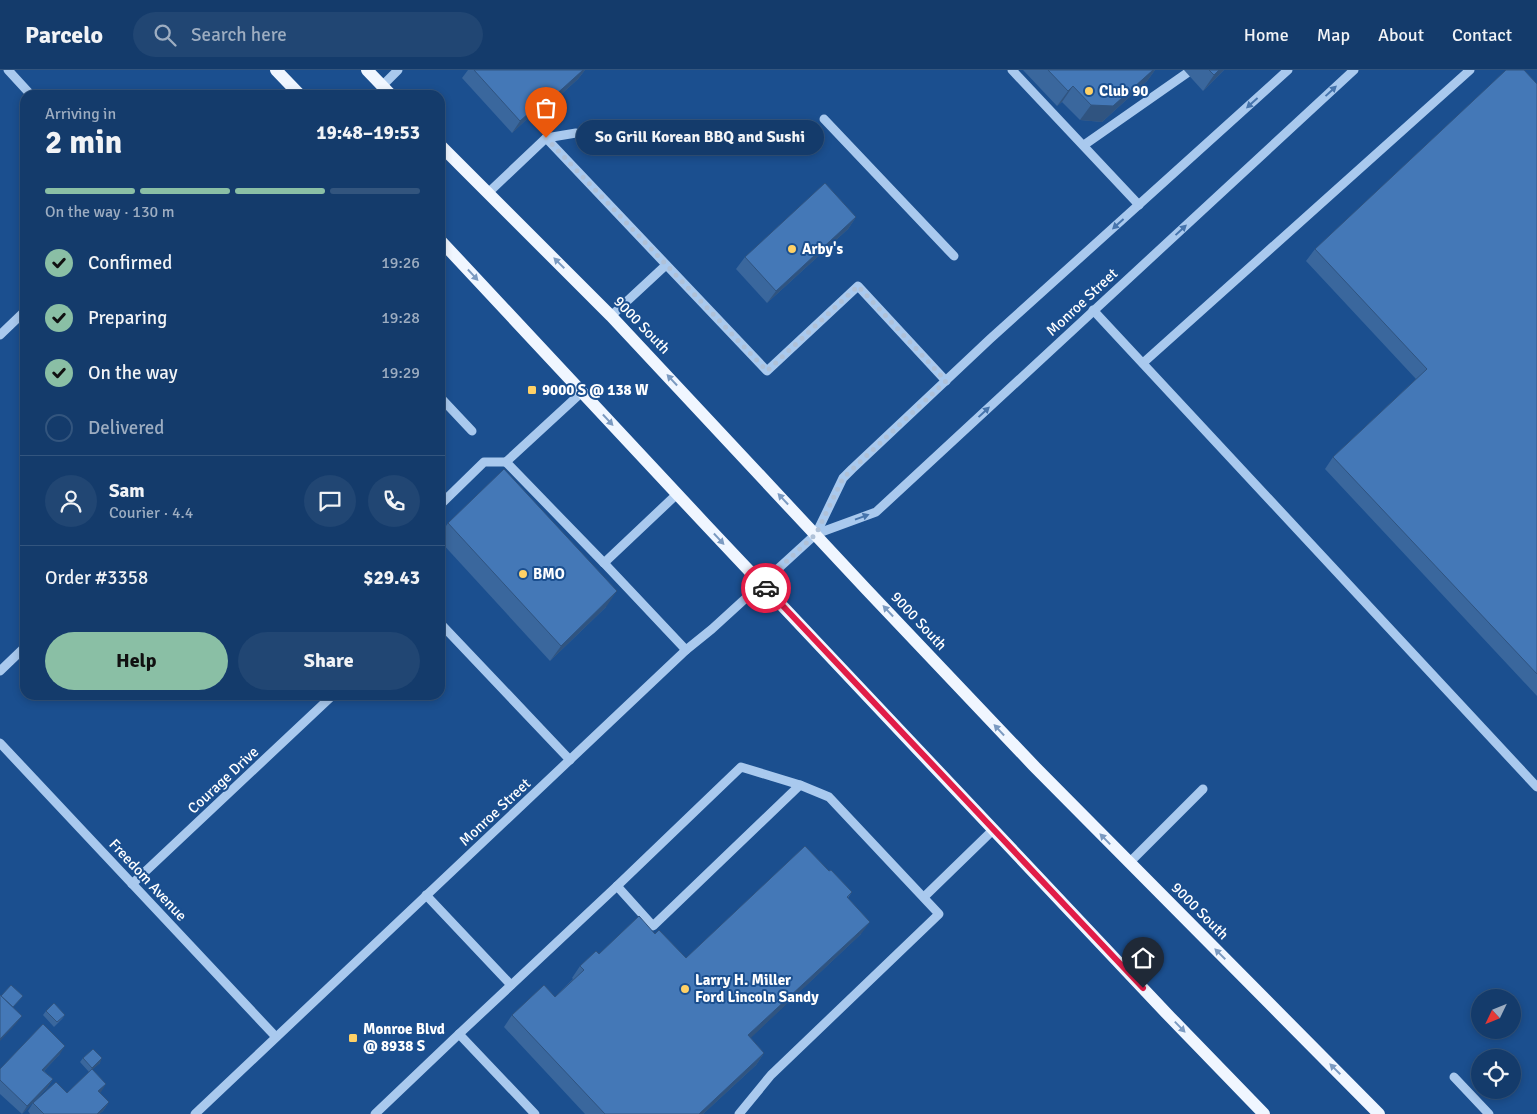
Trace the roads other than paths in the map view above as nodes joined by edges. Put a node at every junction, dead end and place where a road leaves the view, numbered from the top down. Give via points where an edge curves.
1 (8, 70) edge
2 (276, 70) edge
3 (367, 70) edge
4 (398, 70) edge
5 (1012, 70) edge
6 (1288, 70) edge
7 (1354, 70) edge
8 (1470, 70) edge
9 (1187, 73) dead end
10 (26, 90) edge
11 (295, 90) edge
12 (385, 90) edge
13 (387, 90) edge
14 (824, 119) dead end
15 (576, 133) dead end
16 (546, 138) junction
17 (1084, 145) junction
18 (445, 150) edge
19 (488, 193) junction
20 (1139, 205) junction
21 (445, 245) edge
22 (954, 256) dead end
23 (666, 265) junction
24 (1093, 310) junction
25 (20, 316) edge
26 (611, 316) junction
27 (0, 335) edge
28 (1143, 363) junction
29 (946, 381) junction
30 (582, 392) junction
31 (445, 402) edge
32 (472, 431) dead end
33 (506, 462) junction
34 (677, 494) junction
35 (445, 500) edge
36 (816, 534) junction
37 (604, 563) junction
38 (762, 584) junction
39 (445, 628) edge
40 (686, 650) junction
41 (20, 653) edge
42 (0, 671) edge
43 (328, 700) edge
44 (0, 743) edge
45 (570, 760) junction
46 (800, 785) junction
47 (1537, 787) edge
48 (1203, 789) dead end
49 (994, 830) junction
50 (1129, 864) junction
51 (132, 884) junction
52 (617, 886) junction
53 (426, 896) junction
54 (924, 897) junction
55 (511, 985) junction
56 (459, 1034) junction
57 (276, 1036) junction
58 (1454, 1076) dead end
59 (201, 1112) edge
60 (375, 1114) edge
61 (535, 1114) edge
62 (739, 1114) edge
63 (1264, 1114) edge
64 (1379, 1114) edge
65 (1489, 1114) edge

1 - 10 street
2 - 11 main road
3 - 12 main road
4 - 13 street
5 - 17 street
6 -> 20 street, Monroe Street
24 -> 7 street, Monroe Street
8 - 28 street
9 - 17 street
14 - 22 street
15 - 16 street
16 - 19 street
16 - 23 street
17 - 20 street
18 - 19 main road, 9000 South
26 -> 19 main road, 9000 South
20 -> 29 street, Monroe Street
21 -> 30 main road
23 - 26 street
23 - 29 street via 767,371 858,286
24 - 28 street
36 -> 24 street, Monroe Street via 876,512
25 - 27 street
36 -> 26 main road, 9000 South
28 - 47 street
29 - 36 street, Monroe Street via 843,478
30 - 33 street
30 -> 34 main road
31 - 32 street
33 - 35 street via 484,462
33 - 37 street
34 - 37 street
34 -> 38 main road
36 - 38 street, Monroe Street
50 -> 36 main road, 9000 South
37 - 40 street
38 - 40 street, Monroe Street
38 - 49 main road
39 - 45 street
40 - 45 street, Monroe Street
41 - 42 street
43 - 51 street, Courage Drive
44 - 51 street, Freedom Avenue
45 - 53 street, Monroe Street
46 - 52 street via 741,767
46 - 52 street via 653,926
46 - 54 street via 829,797
48 - 50 street
49 - 54 street
49 -> 63 main road
64 -> 50 main road, 9000 South
51 - 57 street, Freedom Avenue
52 - 55 street
53 - 55 street
53 - 57 street, Monroe Street
54 - 62 street via 939,914 771,1076
55 - 56 street
56 - 60 street
56 - 61 street
57 - 59 street, Monroe Street
58 - 65 street

